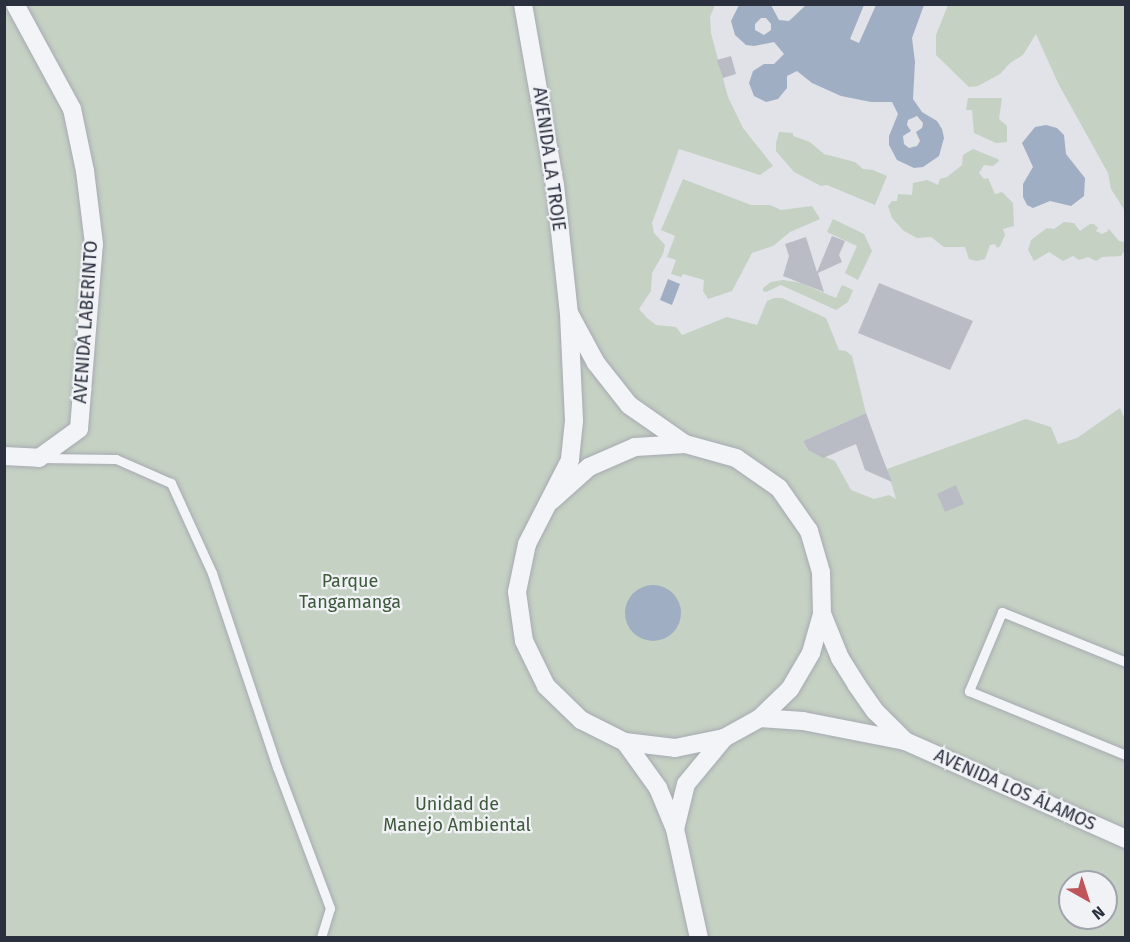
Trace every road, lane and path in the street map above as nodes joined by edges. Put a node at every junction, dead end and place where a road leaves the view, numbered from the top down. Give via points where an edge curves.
1 (15, 4) edge
2 (524, 4) edge
3 (569, 314) junction
4 (685, 444) junction
5 (4, 456) edge
6 (39, 458) junction
7 (551, 501) junction
8 (822, 614) junction
9 (1125, 662) edge
10 (760, 718) junction
11 (724, 738) junction
12 (905, 741) junction
13 (626, 742) junction
14 (1125, 755) edge
15 (675, 830) junction
16 (1125, 839) edge
17 (321, 938) edge
18 (699, 938) edge

1 - 6 street, AVENIDA LABERINTO via 72,108 94,244 79,429
2 - 3 street, AVENIDA LA TROJE via 555,185
3 - 4 street, AVENIDA LA TROJE via 596,363 629,405
3 - 7 street, AVENIDA LA TROJE via 573,431 570,460
4 - 7 street via 635,447 589,467
4 - 8 street via 736,458 779,488 809,531 821,572
5 - 6 street
6 - 17 lane via 116,459 171,483 212,573 330,909
7 - 13 street via 527,544 517,592 524,641 553,693 581,720
8 - 10 street via 811,654 790,689
8 - 12 street, AVENIDA LOS ÁLAMOS via 840,658 856,684 875,711
9 - 14 lane via 1002,612 969,691
10 - 11 street
10 - 12 street, AVENIDA LOS ÁLAMOS via 804,721
11 - 13 street via 675,748
11 - 15 street via 686,784
12 - 16 street, AVENIDA LOS ÁLAMOS
13 - 15 street via 658,788
15 - 18 street

